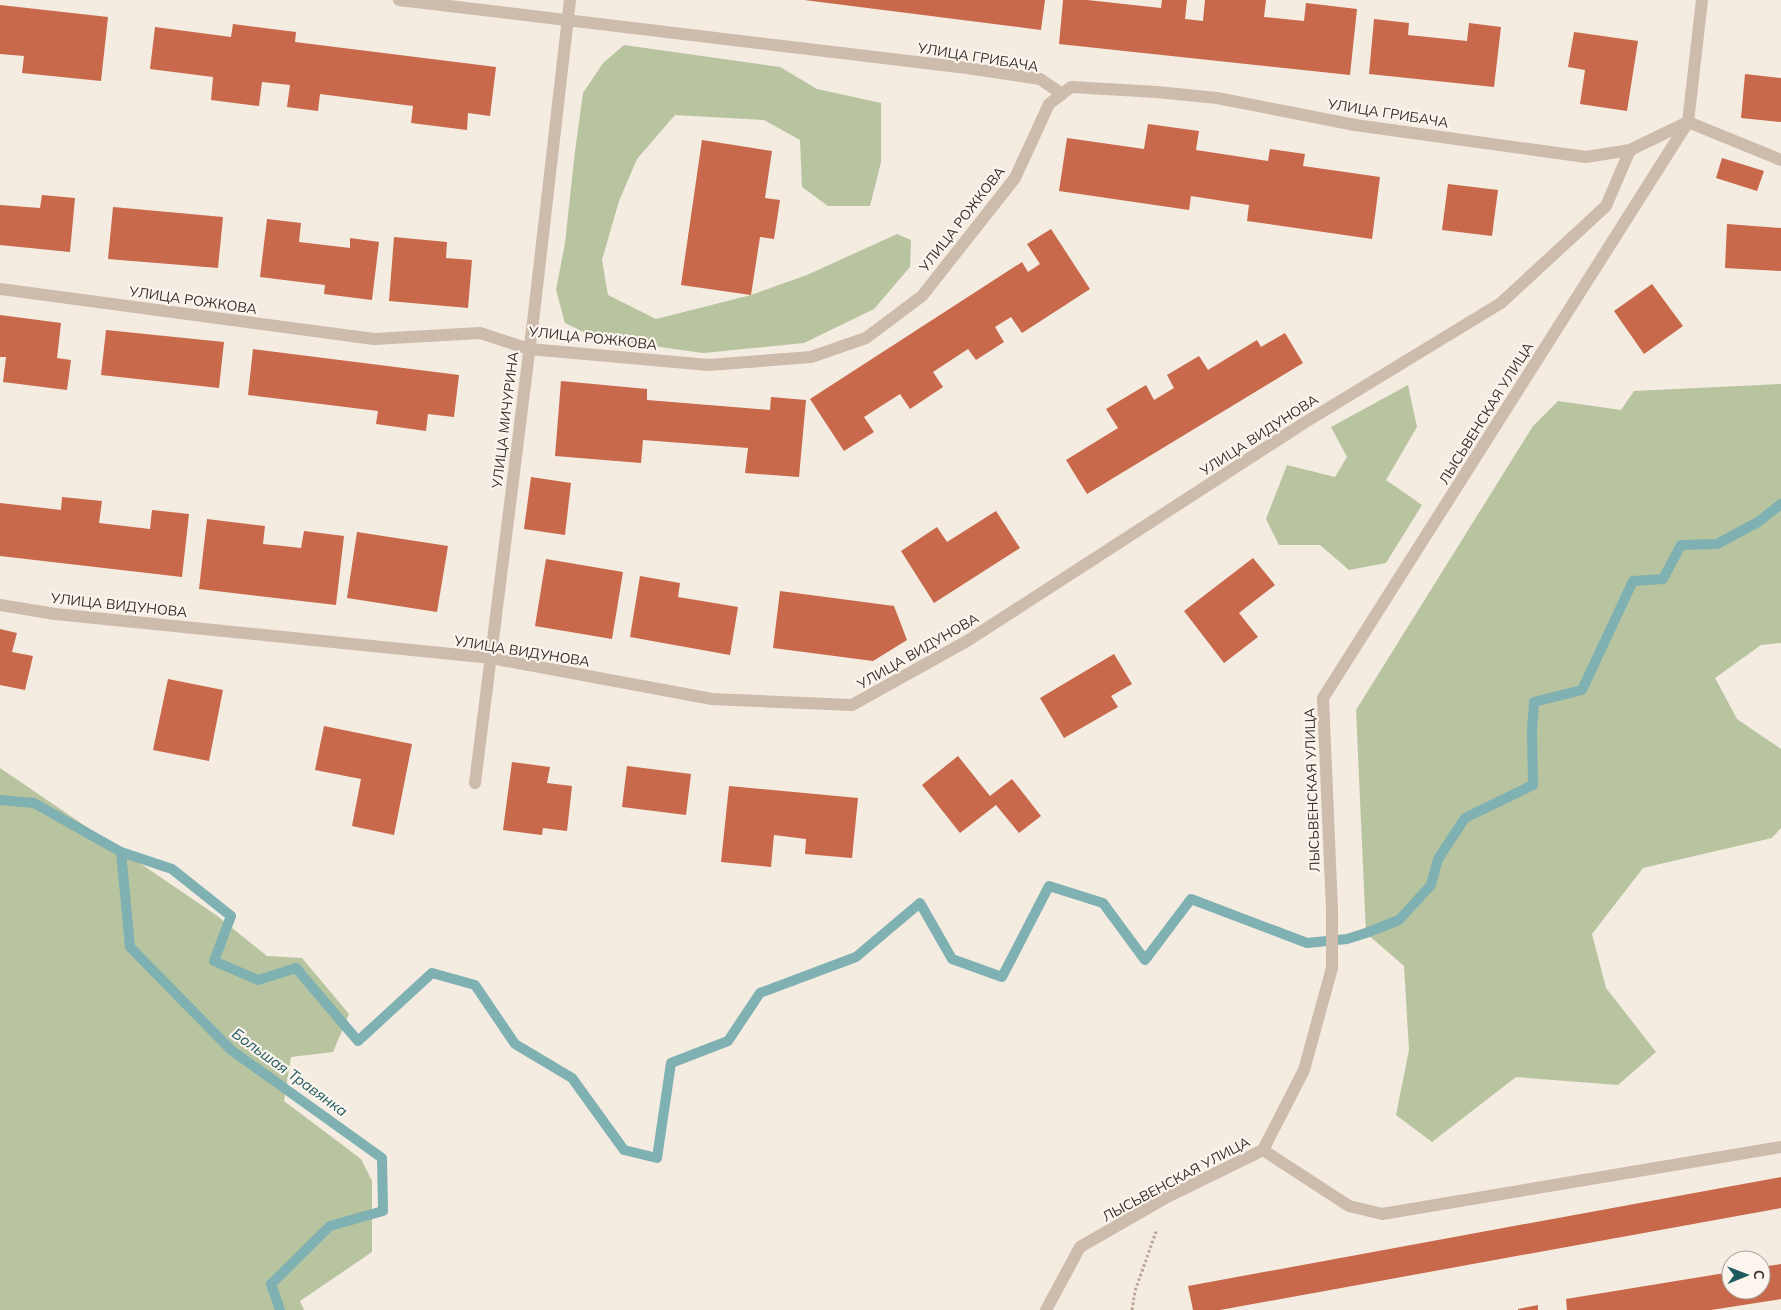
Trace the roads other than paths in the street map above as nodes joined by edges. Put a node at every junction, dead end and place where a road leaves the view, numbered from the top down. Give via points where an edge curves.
1 (399, 0) edge
2 (570, 0) edge
3 (1702, 0) edge
4 (568, 20) junction
5 (1062, 94) junction
6 (1688, 122) junction
7 (1630, 150) junction
8 (1781, 160) edge
9 (0, 289) edge
10 (529, 348) junction
11 (0, 605) edge
12 (491, 658) junction
13 (475, 784) dead end
14 (1781, 1147) edge
15 (1263, 1150) junction
16 (1046, 1310) edge

1 - 4 street, УЛИЦА ГРИБАЧА
2 - 4 street, УЛИЦА МИЧУРИНА
3 - 6 street
4 - 5 street, УЛИЦА ГРИБАЧА via 967,68 1040,79
4 - 10 street, УЛИЦА МИЧУРИНА
5 - 7 street, УЛИЦА ГРИБАЧА via 1071,87 1158,92 1217,98 1355,125 1586,157
5 - 10 street, УЛИЦА РОЖКОВА via 1048,104 1015,178 922,296 866,338 810,357 709,365
6 - 7 street, УЛИЦА ГРИБАЧА
6 - 8 street
6 - 15 street, ЛЫСЬВЕНСКАЯ УЛИЦА via 1323,698 1332,968 1304,1070
7 - 12 street, УЛИЦА ВИДУНОВА via 1606,206 1501,303 1304,423 967,641 852,706 712,699
9 - 10 street, УЛИЦА РОЖКОВА via 374,339 480,333
10 - 12 street, УЛИЦА МИЧУРИНА
11 - 12 street, УЛИЦА ВИДУНОВА via 55,614
12 - 13 street, УЛИЦА МИЧУРИНА
14 - 15 street via 1382,1214 1349,1206
15 - 16 street, ЛЫСЬВЕНСКАЯ УЛИЦА via 1167,1197 1080,1247

